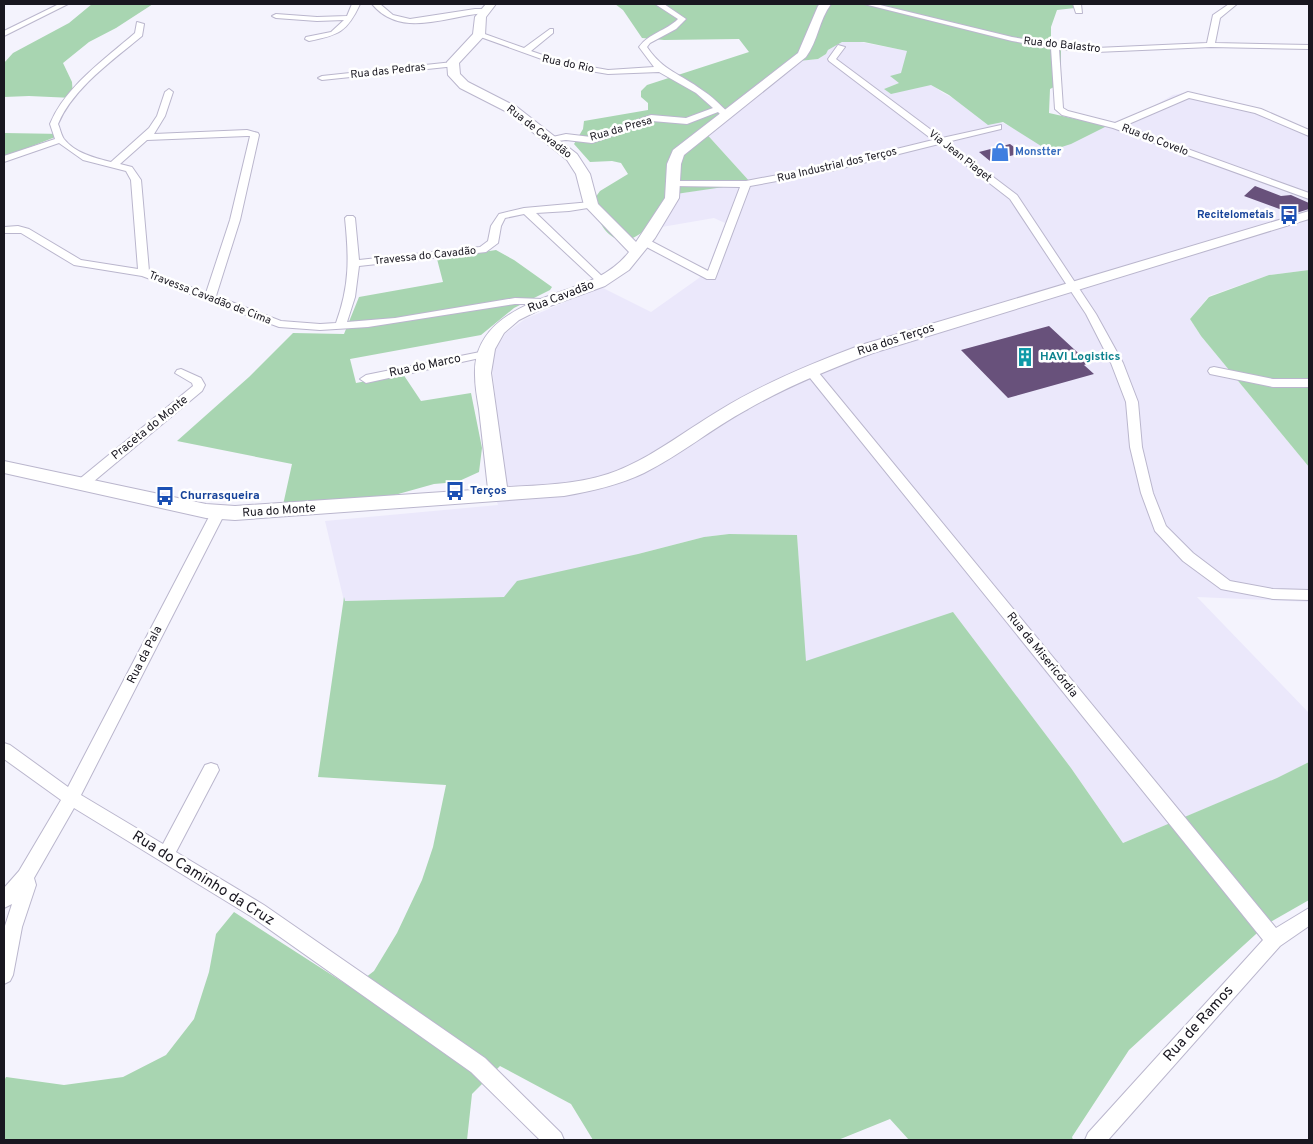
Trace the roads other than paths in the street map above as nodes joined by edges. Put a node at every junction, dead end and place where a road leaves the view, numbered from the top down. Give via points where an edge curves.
1 (64, 4) edge
2 (356, 4) edge
3 (376, 4) edge
4 (660, 4) edge
5 (826, 4) edge
6 (868, 4) edge
7 (1233, 4) edge
8 (488, 8) edge
9 (276, 16) dead end
10 (350, 18) junction
11 (140, 24) dead end
12 (550, 31) dead end
13 (4, 34) edge
14 (479, 35) junction
15 (308, 39) dead end
16 (1211, 45) junction
17 (1055, 46) junction
18 (841, 47) dead end
19 (1309, 47) edge
20 (525, 52) junction
21 (453, 64) junction
22 (660, 69) junction
23 (322, 78) dead end
24 (169, 92) dead end
25 (722, 112) junction
26 (1309, 121) edge
27 (1116, 126) junction
28 (1292, 126) junction
29 (998, 127) dead end
30 (1309, 133) edge
31 (145, 138) junction
32 (60, 140) junction
33 (552, 140) junction
34 (940, 141) junction
35 (4, 159) edge
36 (113, 165) junction
37 (673, 183) junction
38 (746, 184) junction
39 (1309, 196) edge
40 (591, 205) junction
41 (528, 211) junction
42 (1309, 216) edge
43 (350, 218) dead end
44 (4, 230) edge
45 (640, 246) junction
46 (355, 263) junction
47 (144, 273) junction
48 (602, 281) junction
49 (1074, 286) junction
50 (210, 298) junction
51 (543, 302) junction
52 (340, 326) junction
53 (485, 354) junction
54 (810, 370) junction
55 (1214, 371) dead end
56 (181, 373) dead end
57 (366, 379) dead end
58 (1309, 383) edge
59 (4, 467) edge
60 (82, 484) junction
61 (498, 494) junction
62 (218, 513) junction
63 (1309, 595) edge
64 (4, 750) edge
65 (211, 770) dead end
66 (71, 798) junction
67 (166, 855) junction
68 (25, 877) junction
69 (4, 900) edge
70 (1309, 916) edge
71 (1274, 940) junction
72 (4, 975) edge
73 (554, 1140) edge
74 (1095, 1140) edge

1 - 13 street
2 - 10 street
3 - 8 street via 388,16 407,21 443,18
4 - 22 street via 682,19 676,26 648,40 643,48
5 - 25 street, Rua Cavadão via 820,11 811,43 802,55
6 - 17 street, Rua do Balastro via 1012,39
7 - 16 street via 1216,17
8 - 14 street via 481,17
9 - 10 street
10 - 15 street via 337,33
11 - 32 street via 137,37 107,61 59,112 54,124
12 - 20 street
14 - 20 street, Rua do Rio
14 - 21 street
16 - 17 street, Rua do Balastro via 1096,50
16 - 19 street, Rua do Balastro
17 - 27 street, Rua do Covelo via 1059,109
18 - 34 street, Via Jean Piaget via 832,59
20 - 22 street, Rua do Rio via 561,64 608,72
21 - 23 street, Rua das Pedras
21 - 33 street, Rua de Cavadão via 458,80 514,110
22 - 25 street via 697,90
24 - 31 street via 158,124
25 - 33 street, Rua da Presa via 687,120 650,118 592,140 566,137
25 - 37 street, Rua Cavadão via 678,153 672,164
26 - 28 street
27 - 28 street via 1188,95 1258,111
27 - 39 street, Rua do Covelo
28 - 30 street
29 - 34 street, Rua Industrial dos Terços
31 - 36 street
31 - 50 street via 255,135 235,220
32 - 35 street
32 - 36 street via 86,158
33 - 40 street, Rua de Cavadão via 578,165
34 - 38 street, Rua Industrial dos Terços via 816,172
34 - 49 street, Via Jean Piaget via 1014,197
36 - 47 street via 129,169 136,180
37 - 38 street, Rua Industrial dos Terços
37 - 45 street, Rua Cavadão via 674,192 669,203
38 - 45 street via 711,277
40 - 41 street, Travessa do Cavadão via 568,210
40 - 45 street, Rua de Cavadão
41 - 46 street, Travessa do Cavadão via 502,216 496,224 495,242 482,250
41 - 48 street
42 - 49 street, Rua dos Terços
43 - 46 street
44 - 47 street, Travessa Cavadão de Cima via 24,231 78,263
45 - 48 street, Rua Cavadão via 620,272
46 - 52 street via 354,288
47 - 50 street, Travessa Cavadão de Cima
48 - 51 street, Rua Cavadão
49 - 54 street, Rua dos Terços via 867,349
49 - 63 street, Via Jean Piaget via 1117,363 1132,402 1136,447 1147,493 1160,528 1188,557 1226,585 1273,594
50 - 52 street, Travessa Cavadão de Cima via 279,324
51 - 52 street, Travessa Cavadão de Cima via 515,301 395,321
51 - 53 street, Rua Cavadão via 521,312 504,325 494,335
53 - 57 street, Rua do Marco
53 - 61 street, Rua Cavadão via 484,385
54 - 61 street, Rua dos Terços via 740,405 625,474 599,484 564,490
54 - 71 street, Rua da Misericórdia
55 - 58 street via 1273,383
56 - 60 street, Praceta do Monte via 197,381 200,385 196,391
59 - 60 street, Rua do Monte
60 - 62 street, Rua do Monte
61 - 62 street, Rua do Monte
62 - 66 street, Rua da Pala
64 - 66 street, Rua do Caminho da Cruz
65 - 67 street
66 - 67 street, Rua do Caminho da Cruz
66 - 68 street, Rua da Pala
67 - 73 street, Rua do Caminho da Cruz via 258,910 478,1065
68 - 69 street
68 - 72 street via 27,885 13,927
70 - 71 street, Rua de Ramos
71 - 74 street, Rua de Ramos

